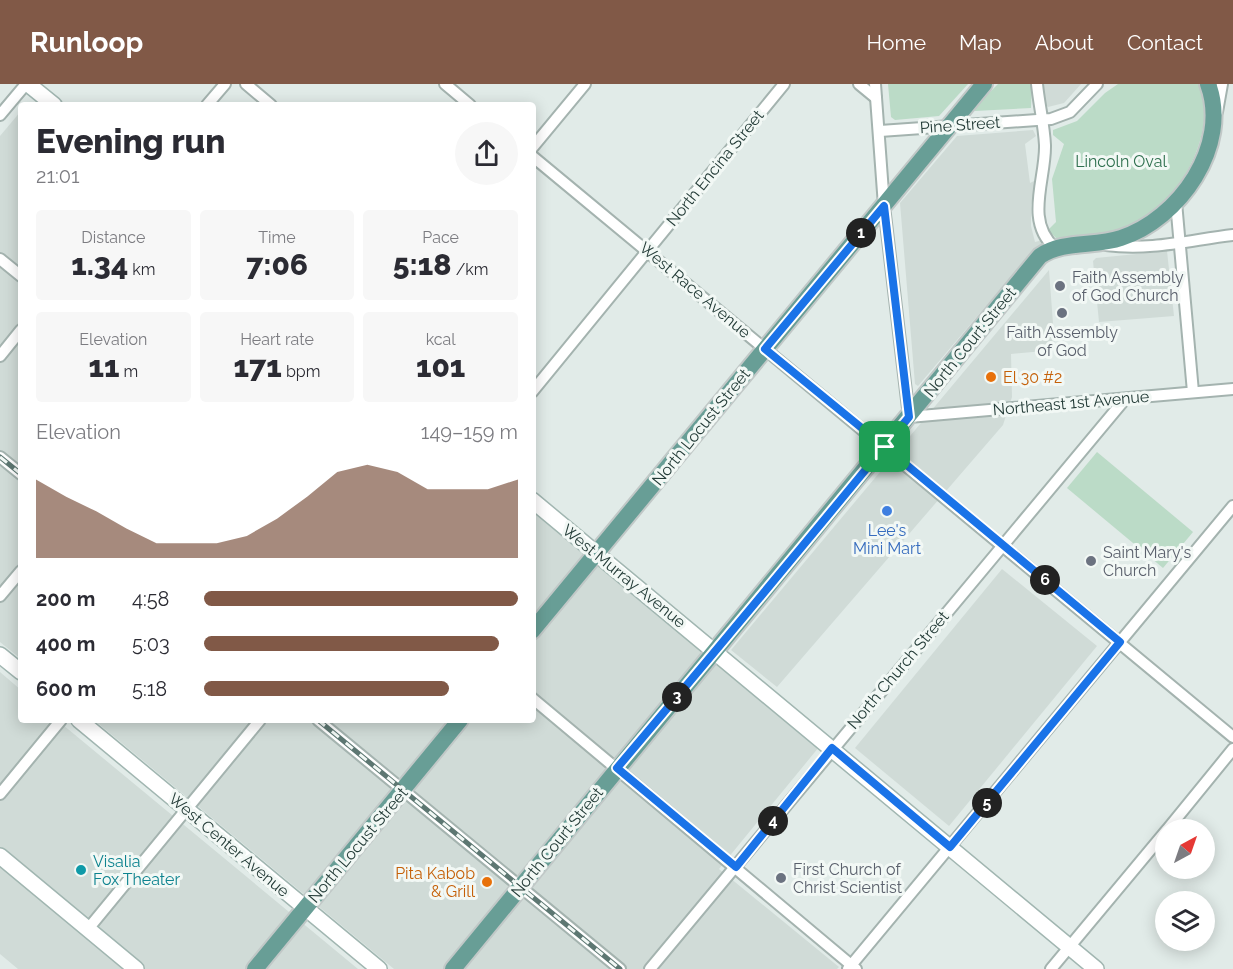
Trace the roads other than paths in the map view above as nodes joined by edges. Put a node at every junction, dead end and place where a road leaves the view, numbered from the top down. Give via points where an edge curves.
1 (27, 84) edge
2 (225, 84) edge
3 (246, 84) edge
4 (445, 84) edge
5 (585, 84) edge
6 (784, 84) edge
7 (859, 84) edge
8 (875, 84) edge
9 (984, 84) edge
10 (1037, 84) edge
11 (1097, 84) edge
12 (1220, 86) edge
13 (876, 98) junction
14 (50, 102) edge
15 (210, 102) edge
16 (267, 102) edge
17 (466, 102) edge
18 (0, 115) edge
19 (1041, 120) junction
20 (949, 126) junction
21 (880, 131) junction
22 (536, 143) edge
23 (536, 159) edge
24 (1176, 202) junction
25 (884, 206) junction
26 (1233, 235) edge
27 (1179, 241) junction
28 (1100, 244) junction
29 (1055, 248) junction
30 (647, 251) junction
31 (0, 259) edge
32 (18, 274) edge
33 (18, 334) edge
34 (765, 349) junction
35 (0, 356) edge
36 (536, 387) edge
37 (1231, 391) edge
38 (1193, 392) junction
39 (1125, 399) junction
40 (909, 417) junction
41 (885, 447) junction
42 (0, 457) edge
43 (18, 472) edge
44 (536, 503) edge
45 (1233, 506) edge
46 (1003, 545) junction
47 (596, 554) junction
48 (18, 575) edge
49 (0, 596) edge
50 (536, 626) edge
51 (1120, 642) junction
52 (716, 651) junction
53 (0, 655) edge
54 (18, 670) edge
55 (536, 701) edge
56 (59, 723) edge
57 (83, 723) edge
58 (258, 723) edge
59 (322, 723) edge
60 (458, 723) edge
61 (1233, 737) edge
62 (832, 748) junction
63 (1233, 749) edge
64 (617, 768) junction
65 (404, 790) junction
66 (0, 794) edge
67 (186, 809) junction
68 (1175, 819) edge
69 (1155, 843) edge
70 (950, 847) junction
71 (0, 856) edge
72 (736, 867) junction
73 (521, 886) junction
74 (305, 908) junction
75 (88, 929) junction
76 (1070, 946) junction
77 (852, 968) edge
78 (136, 969) edge
79 (255, 969) edge
80 (379, 969) edge
81 (453, 969) edge
82 (620, 969) edge
83 (650, 969) edge
84 (1052, 969) edge
85 (1096, 969) edge

1 - 14 street
1 - 18 street
2 - 15 street
3 - 16 street
4 - 17 street
5 - 22 street
6 - 30 street, North Encina Street
7 - 13 street
8 - 13 street
9 - 20 main road, North Locust Street
10 - 19 street
11 - 19 street via 1070,112
12 - 24 main road via 1213,105 1208,148 1196,175
13 - 21 street
19 - 20 street, Pine Street
19 - 29 street via 1045,145 1038,212 1044,233
20 - 21 street, Pine Street
20 - 25 main road, North Locust Street
21 - 25 street
23 - 30 street, West Race Avenue
24 - 27 street
24 - 28 main road via 1141,229
25 - 34 main road, North Locust Street
25 - 40 street
26 - 27 street
27 - 28 street via 1133,249
27 - 38 street
28 - 29 main road
29 - 40 main road, North Court Street via 1036,262
30 - 34 street, West Race Avenue
30 - 36 street, North Encina Street
31 - 32 street
33 - 35 street
34 - 41 street, West Race Avenue
34 - 47 main road, North Locust Street
37 - 38 street, Northeast 1st Avenue
38 - 39 street, Northeast 1st Avenue
39 - 40 street, Northeast 1st Avenue
39 - 46 street, North Church Street
40 - 41 main road, North Court Street
41 - 46 street, West Race Avenue
41 - 52 main road, North Court Street
42 - 43 street
44 - 47 street, West Murray Avenue
45 - 51 street
46 - 51 street, West Race Avenue
46 - 62 street, North Church Street
47 - 50 main road, North Locust Street
47 - 52 street, West Murray Avenue
48 - 49 street
51 - 61 street, West Race Avenue
51 - 70 street
52 - 62 street, West Murray Avenue
52 - 64 main road, North Court Street
53 - 54 street
55 - 64 street
56 - 66 street
57 - 67 street, West Center Avenue
58 - 67 street
59 - 65 street
60 - 65 main road, North Locust Street
62 - 70 street, West Murray Avenue
62 - 72 street, North Church Street
63 - 68 street
64 - 72 street
64 - 73 main road, North Court Street
65 - 73 street
65 - 74 main road, North Locust Street
67 - 74 street, West Center Avenue
67 - 75 street
69 - 76 street
70 - 76 street, West Murray Avenue
70 - 77 street
71 - 75 street
72 - 77 street
72 - 83 street, North Church Street
73 - 81 main road, North Court Street
73 - 82 street
74 - 79 main road, North Locust Street
74 - 80 street, West Center Avenue
75 - 78 street
76 - 84 street
76 - 85 street, West Murray Avenue

